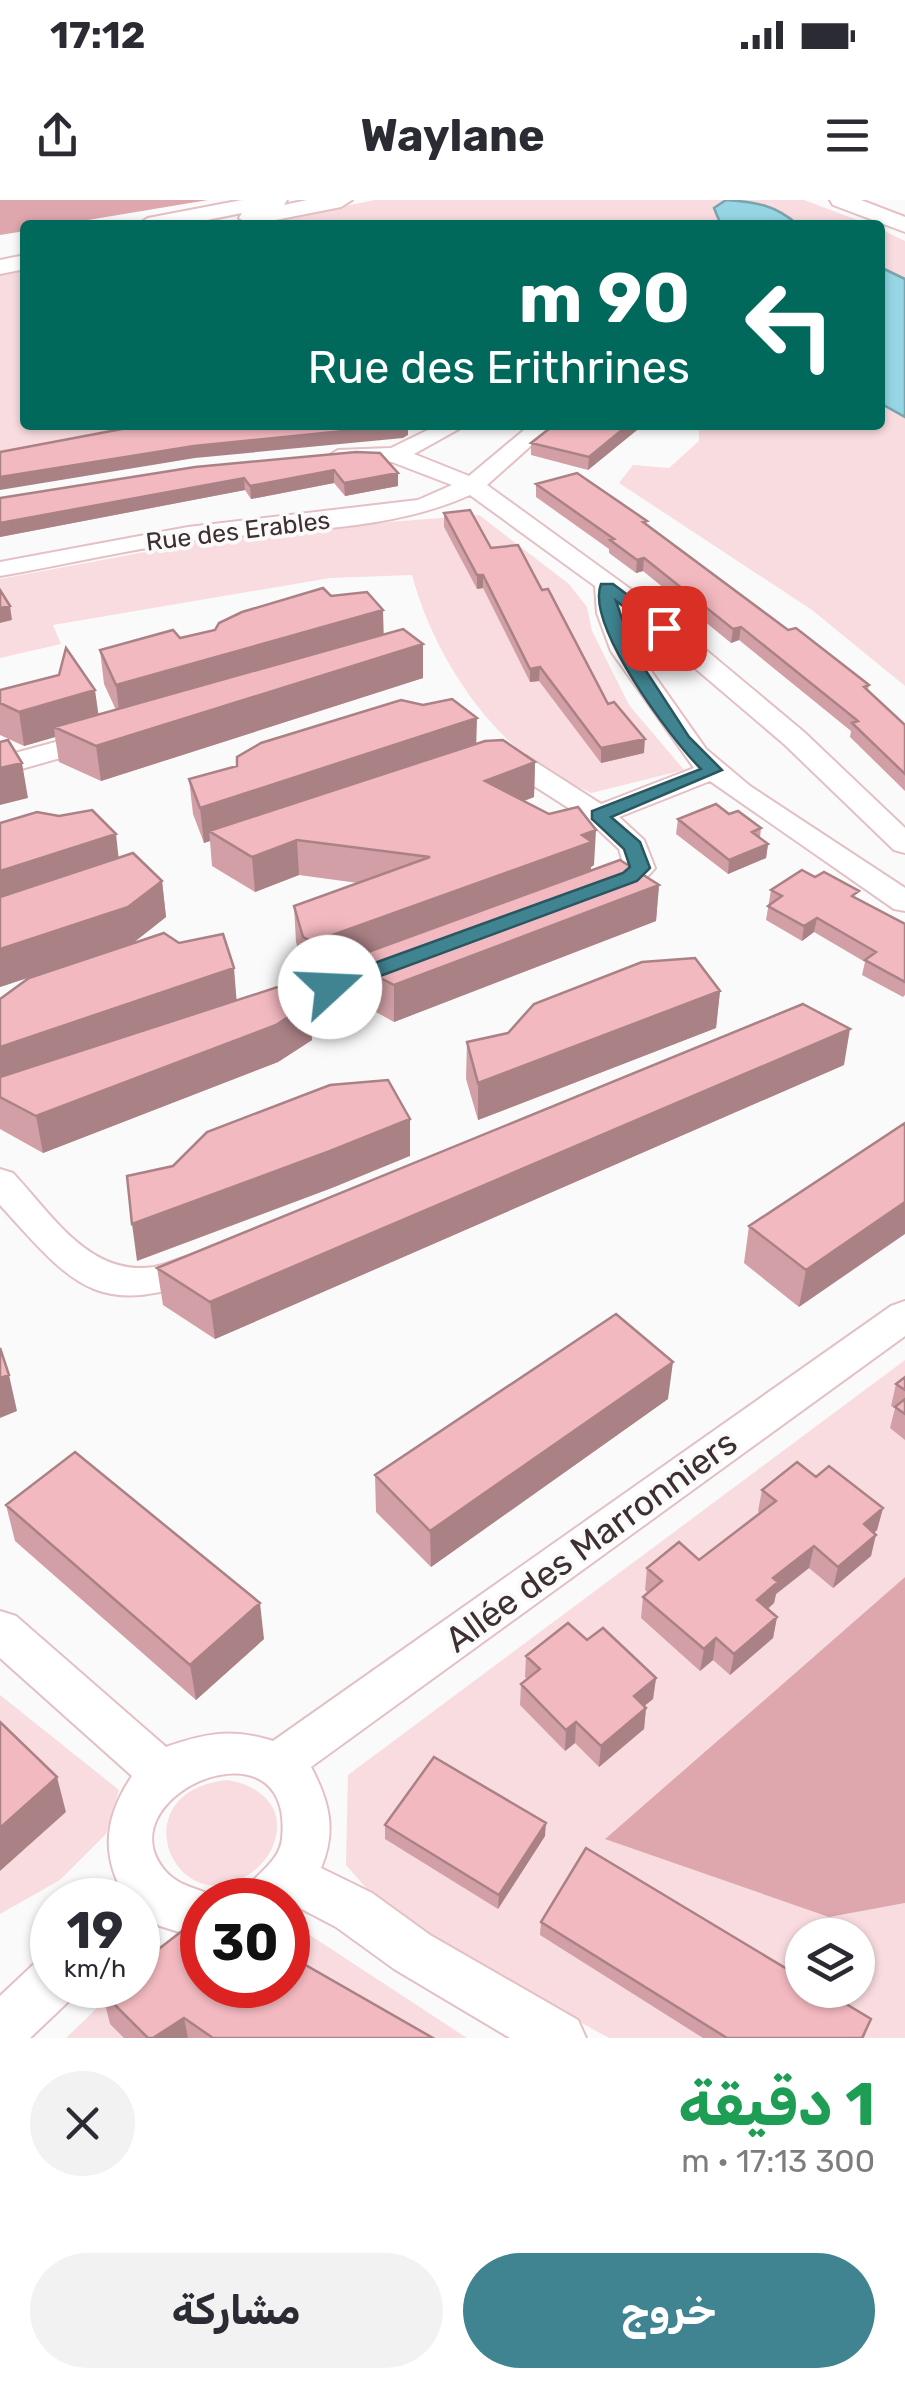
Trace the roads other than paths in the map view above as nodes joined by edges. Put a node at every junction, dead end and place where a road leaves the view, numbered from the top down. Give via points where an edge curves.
1 (276, 200) edge
2 (341, 200) edge
3 (841, 200) edge
4 (881, 200) edge
5 (905, 209) edge
6 (174, 220) edge
7 (240, 220) edge
8 (905, 225) edge
9 (445, 430) edge
10 (537, 430) edge
11 (395, 455) junction
12 (311, 458) edge
13 (472, 486) junction
14 (0, 569) edge
15 (607, 587) junction
16 (120, 732) edge
17 (0, 766) edge
18 (462, 770) edge
19 (713, 770) junction
20 (598, 815) junction
21 (905, 844) edge
22 (574, 898) edge
23 (905, 902) edge
24 (424, 953) edge
25 (330, 987) dead end
26 (0, 1182) edge
27 (233, 1251) edge
28 (905, 1316) edge
29 (0, 1630) edge
30 (276, 1765) junction
31 (163, 1774) junction
32 (138, 1878) edge
33 (285, 1878) edge
34 (310, 1898) edge
35 (30, 2002) edge
36 (0, 2030) edge
37 (560, 2038) edge

1 - 6 street
2 - 7 street
3 - 8 street
4 - 5 street
9 - 11 street
10 - 13 street, Rue des Erables
11 - 12 street
11 - 13 street
13 - 14 street, Rue des Erables via 390,514 188,534
13 - 15 street
15 - 19 street via 624,651 682,740
15 - 21 street via 782,727
16 - 17 street
18 - 20 street via 516,762
19 - 20 street
19 - 23 street
20 - 22 street via 633,846 640,868
24 - 25 street
26 - 27 street via 74,1263 111,1283 166,1282
28 - 30 street, Allée des Marronniers
29 - 31 street
30 - 31 street via 219,1750
30 - 33 street via 302,1796 308,1822 304,1851
31 - 32 street via 145,1794 132,1832
34 - 37 street via 354,1910 412,1952
35 - 36 street

